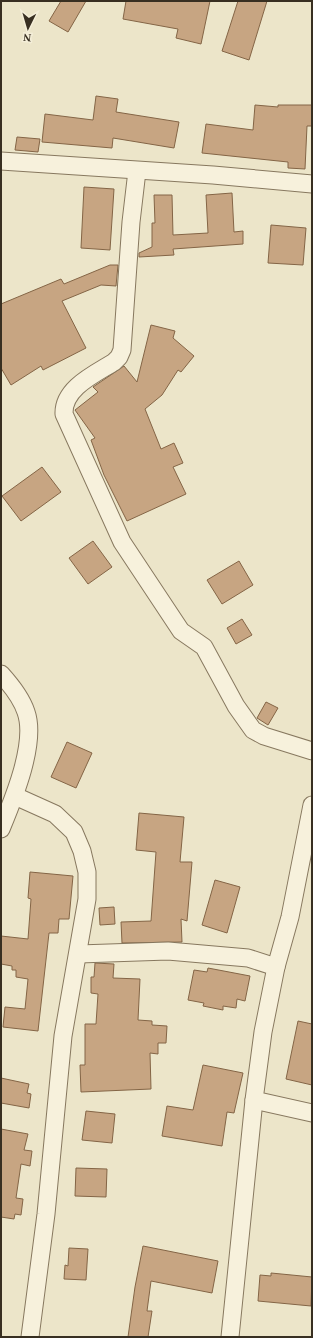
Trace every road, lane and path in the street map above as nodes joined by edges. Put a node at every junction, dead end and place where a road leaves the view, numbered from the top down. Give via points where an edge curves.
1 (1, 161) edge
2 (137, 171) junction
3 (312, 184) edge
4 (1, 674) edge
5 (312, 751) edge
6 (15, 796) junction
7 (312, 805) edge
8 (1, 830) edge
9 (79, 954) junction
10 (276, 967) junction
11 (254, 1100) junction
12 (312, 1113) edge
13 (30, 1337) edge
14 (230, 1337) edge

1 - 2 street
2 - 3 street
2 - 5 street via 120,357 73,391 66,400 64,414 122,542 181,631 204,647 236,706 253,730
4 - 6 street via 16,690 27,712 29,740
6 - 8 street
6 - 9 street via 55,814 74,832 82,851 87,899
7 - 10 street via 290,917
9 - 10 street via 168,951 248,958
9 - 13 street via 63,1036 45,1221
10 - 11 street via 263,1032
11 - 12 street
11 - 14 street

